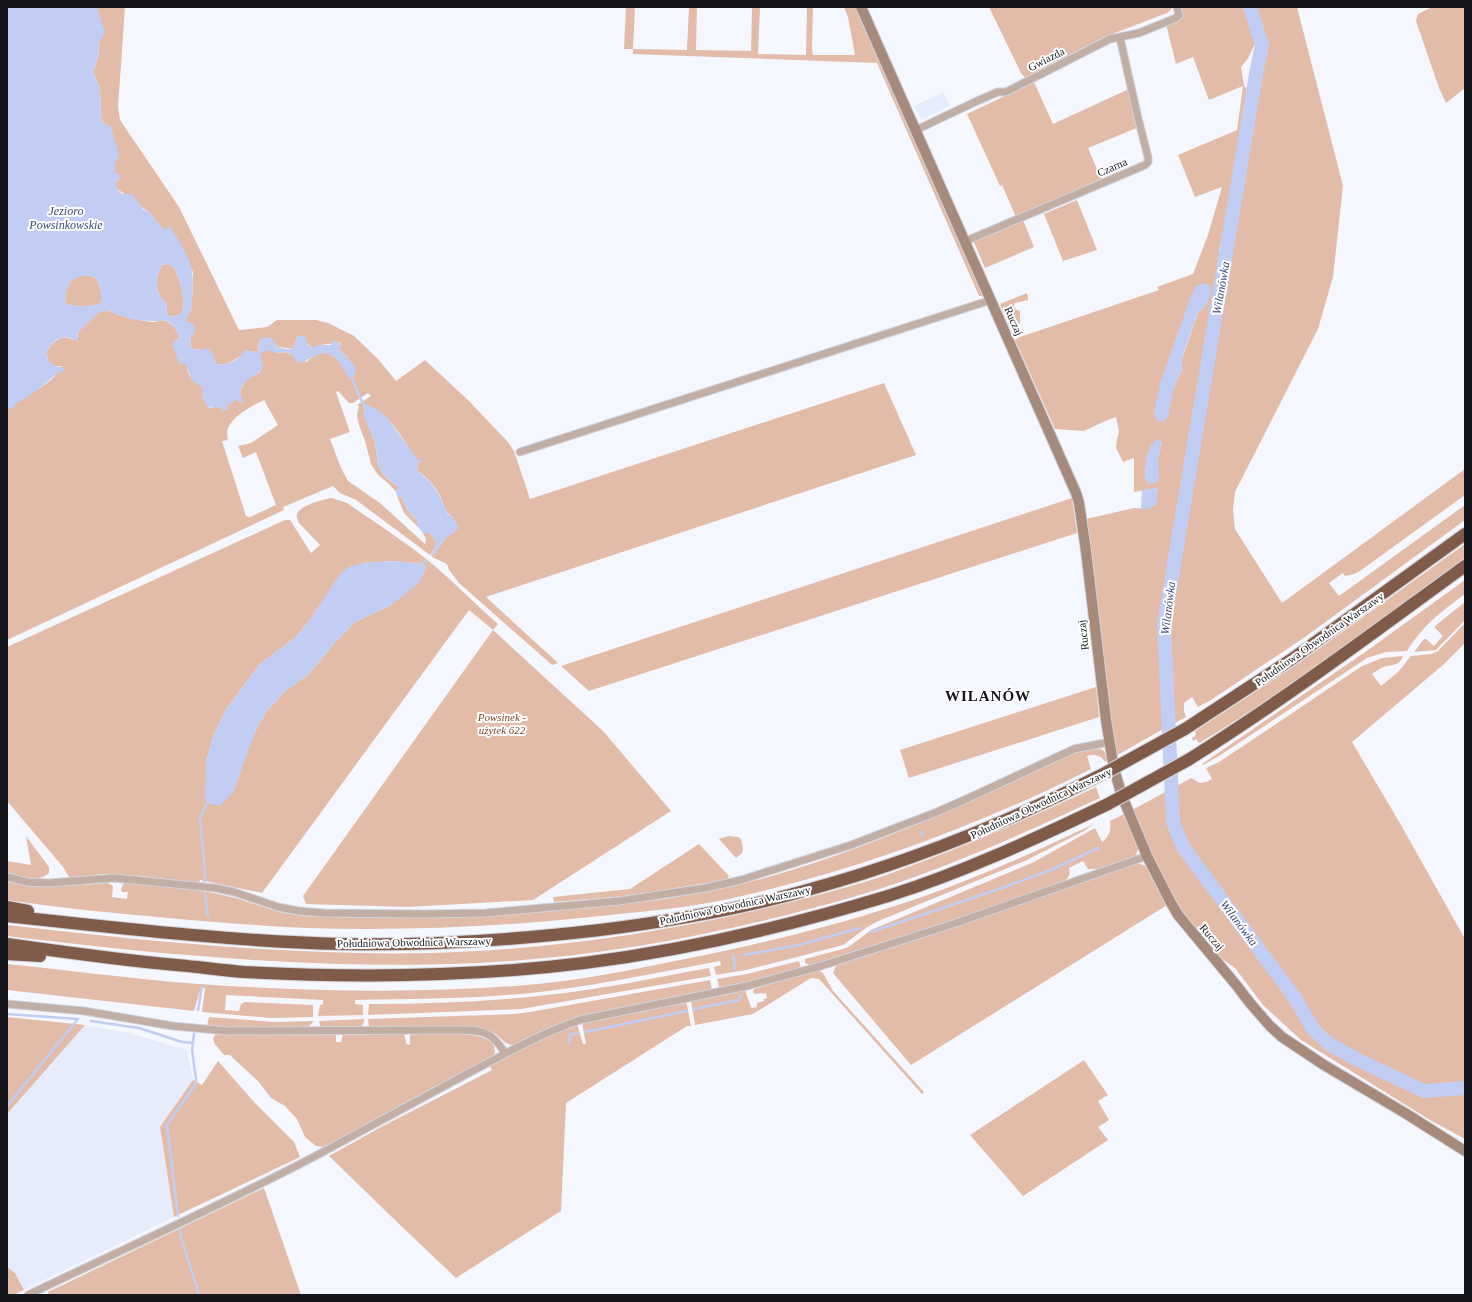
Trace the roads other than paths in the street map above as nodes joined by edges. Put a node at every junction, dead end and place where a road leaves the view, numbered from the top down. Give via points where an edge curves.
1 (861, 7) edge
2 (1177, 7) edge
3 (1120, 38) junction
4 (916, 130) junction
5 (966, 241) junction
6 (991, 300) junction
7 (520, 452) dead end
8 (1465, 534) edge
9 (1465, 566) edge
10 (1109, 742) junction
11 (1147, 856) junction
12 (7, 877) edge
13 (7, 907) edge
14 (7, 916) edge
15 (82, 924) junction
16 (7, 944) edge
17 (7, 954) edge
18 (88, 956) junction
19 (7, 1004) edge
20 (505, 1053) junction
21 (1465, 1151) edge
22 (28, 1295) edge

1 - 4 street, Ruczaj
2 - 3 street, Gwiazda via 1178,17
3 - 4 street, Gwiazda via 1110,39 1006,92 998,92
3 - 5 street, Czarna via 1148,162
4 - 5 street, Ruczaj
5 - 6 street, Ruczaj
6 - 7 street
6 - 10 street, Ruczaj via 1079,503
8 - 15 highway, Południowa Obwodnica Warszawy, bridge via 1292,659 1185,729 1106,773 973,834 811,890 693,917 515,939 401,944 285,942
9 - 18 highway, bridge via 1230,734 1108,804 978,863 890,895 772,929 585,963 412,975 321,975 240,971
10 - 11 street, Ruczaj via 1122,796
10 - 12 street via 1074,749 969,798 851,845 741,880 619,901 486,913 324,913 299,912 234,892 208,887 114,878 49,883
11 - 20 street via 953,924 816,967 747,986 580,1020 542,1034
11 - 21 street, Ruczaj via 1178,915 1270,1026 1324,1065
13 - 15 highway
14 - 15 highway, Południowa Obwodnica Warszawy
16 - 18 highway
17 - 18 highway
19 - 20 street via 84,1011 173,1026 227,1031 477,1031 495,1038
20 - 22 street via 319,1154

